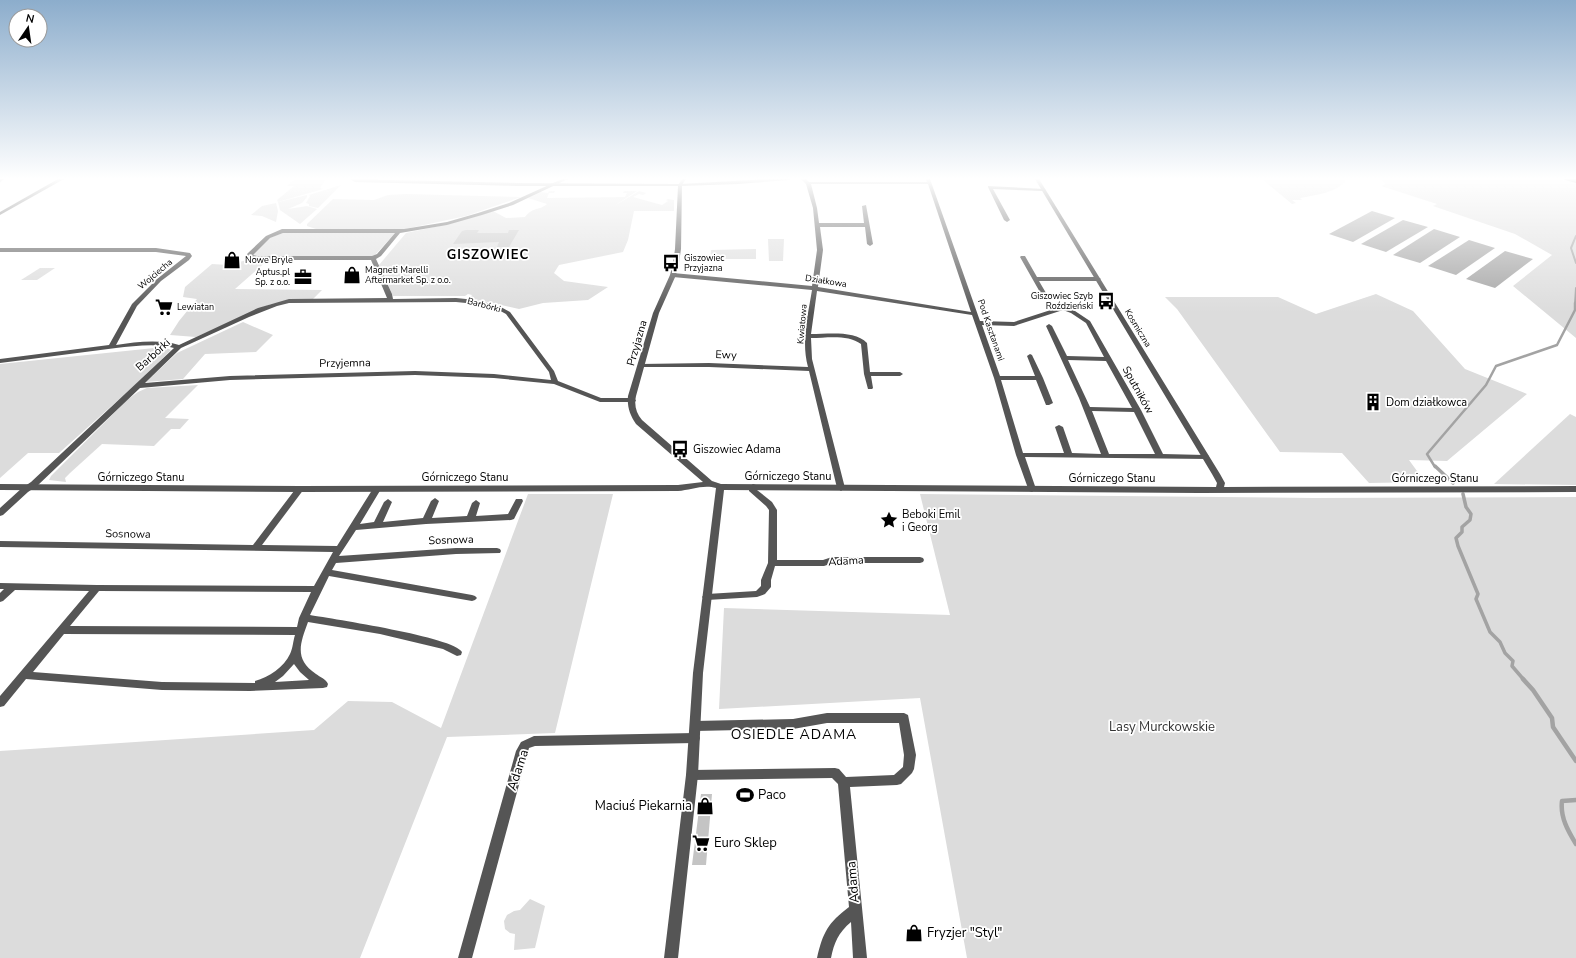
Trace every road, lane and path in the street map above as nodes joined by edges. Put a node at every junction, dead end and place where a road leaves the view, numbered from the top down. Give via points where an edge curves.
1 (444, 224) edge
2 (680, 224) edge
3 (867, 224) joint
4 (944, 224) edge
5 (1064, 224) edge
6 (818, 225) joint
7 (398, 232) junction
8 (870, 244) dead end
9 (0, 250) edge
10 (1024, 257) dead end
11 (373, 258) junction
12 (673, 275) junction
13 (1035, 279) junction
14 (1098, 279) junction
15 (815, 288) junction
16 (1043, 293) dead end
17 (388, 300) junction
18 (975, 314) junction
19 (977, 323) junction
20 (1049, 326) dead end
21 (808, 336) junction
22 (111, 347) junction
23 (179, 347) junction
24 (1030, 356) dead end
25 (1064, 358) junction
26 (1108, 359) junction
27 (0, 361) edge
28 (640, 366) junction
29 (811, 369) junction
30 (867, 374) junction
31 (900, 374) dead end
32 (997, 378) junction
33 (1040, 378) junction
34 (554, 382) junction
35 (136, 386) junction
36 (870, 388) dead end
37 (632, 400) junction
38 (1049, 402) dead end
39 (1088, 409) junction
40 (1137, 410) junction
41 (1059, 427) dead end
42 (1020, 455) junction
43 (1069, 456) junction
44 (1106, 456) junction
45 (1160, 456) junction
46 (1205, 456) junction
47 (709, 483) junction
48 (0, 487) edge
49 (30, 487) junction
50 (720, 487) junction
51 (753, 487) junction
52 (842, 488) junction
53 (1220, 488) junction
54 (300, 489) junction
55 (377, 489) junction
56 (1032, 489) junction
57 (1576, 489) edge
58 (435, 501) dead end
59 (519, 501) dead end
60 (388, 502) dead end
61 (476, 503) dead end
62 (0, 513) edge
63 (471, 518) junction
64 (426, 520) junction
65 (377, 526) junction
66 (354, 527) junction
67 (0, 544) edge
68 (256, 547) junction
69 (340, 549) junction
70 (497, 551) dead end
71 (334, 560) junction
72 (920, 560) dead end
73 (772, 563) junction
74 (326, 572) junction
75 (0, 586) edge
76 (13, 586) junction
77 (97, 588) junction
78 (317, 589) junction
79 (707, 597) junction
80 (472, 598) dead end
81 (0, 599) edge
82 (304, 618) junction
83 (62, 630) junction
84 (300, 631) junction
85 (457, 652) dead end
86 (295, 655) junction
87 (24, 675) junction
88 (250, 687) junction
89 (0, 703) edge
90 (695, 732) junction
91 (692, 775) junction
92 (844, 782) junction
93 (856, 910) junction
94 (465, 958) edge
95 (671, 958) edge
96 (824, 958) edge
97 (860, 958) edge

1 - 7 street
2 - 12 street, Przyjazna via 678,253
3 - 6 street
3 - 8 street
4 - 18 street, Pod Kasztanami
5 - 14 street, Kosmiczna
6 - 15 street, Kwiatowa via 820,250
7 - 11 street
7 - 11 street via 282,231 268,237 249,255 256,258
9 - 22 street, Wojciecha via 156,250 188,254 187,259 159,280 134,305
10 - 13 street
11 - 17 street via 389,294
12 - 15 street, Działkowa
12 - 28 street, Przyjazna via 656,313
13 - 14 street
13 - 16 street
14 - 46 street, Kosmiczna
15 - 18 street, Działkowa
15 - 21 street, Kwiatowa
17 - 23 street, Barbórki via 279,303
17 - 34 street, Barbórki via 466,300 497,307 508,313 552,372
18 - 19 street, Pod Kasztanami
19 - 26 street, Sputników via 1014,324 1063,308 1088,322
19 - 32 street, Pod Kasztanami
20 - 25 street
21 - 29 street, Kwiatowa
21 - 30 street via 861,339 864,343
22 - 23 street via 166,343
22 - 27 street
23 - 35 street, Barbórki
24 - 33 street
25 - 26 street
25 - 39 street
26 - 40 street, Sputników
28 - 29 street, Ewy via 708,365
28 - 37 street, Przyjazna
29 - 52 street, Kwiatowa
30 - 31 street
30 - 36 street
32 - 33 street
32 - 42 street, Pod Kasztanami
33 - 38 street
34 - 35 street, Przyjemna via 436,373 230,378
34 - 37 street, Przyjemna via 600,400
35 - 49 street, Barbórki
37 - 47 street, Przyjazna via 633,414 639,422
39 - 40 street
39 - 44 street
40 - 45 street, Sputników
41 - 43 street
42 - 43 street
42 - 56 street, Pod Kasztanami
43 - 44 street
44 - 45 street
45 - 46 street
46 - 53 street, Kosmiczna via 1221,483
47 - 50 street, Górniczego Stanu
47 - 55 street, Górniczego Stanu via 685,488
48 - 49 street, Górniczego Stanu
49 - 54 street, Górniczego Stanu
49 - 62 street, Barbórki
50 - 51 street, Górniczego Stanu
50 - 79 street
51 - 52 street, Górniczego Stanu
51 - 73 street via 773,510
52 - 56 street, Górniczego Stanu
53 - 56 street, Górniczego Stanu
53 - 57 street, Górniczego Stanu
54 - 55 street, Górniczego Stanu
54 - 68 street
55 - 66 street
58 - 64 street, Sosnowa
59 - 63 street, Sosnowa via 512,517
60 - 65 street
61 - 63 street, Sosnowa
63 - 64 street, Sosnowa
64 - 65 street, Sosnowa
65 - 66 street, Sosnowa
66 - 69 street
67 - 68 street, Sosnowa
68 - 69 street, Sosnowa
69 - 71 street
70 - 71 street, Sosnowa via 456,551
71 - 74 street
72 - 73 street, Adama
73 - 79 street via 766,587 762,592
74 - 78 street
74 - 80 street
75 - 76 street
76 - 77 street
76 - 81 street
77 - 78 street
77 - 83 street
78 - 82 street
79 - 90 street via 698,673
82 - 84 street
82 - 85 street via 380,630 445,646
83 - 84 street
83 - 87 street
84 - 86 street
86 - 88 street via 286,668 276,676 265,683
86 - 88 street via 308,675 323,684
87 - 88 street via 162,686
87 - 89 street
90 - 91 street
90 - 92 street, Adama via 793,724 827,718 904,718 910,754 908,769 897,780
90 - 94 street, Adama via 534,741 525,744
91 - 92 street via 835,773
91 - 95 street
92 - 93 street, Adama
93 - 96 street, Adama via 836,926 828,940
93 - 97 street, Adama

